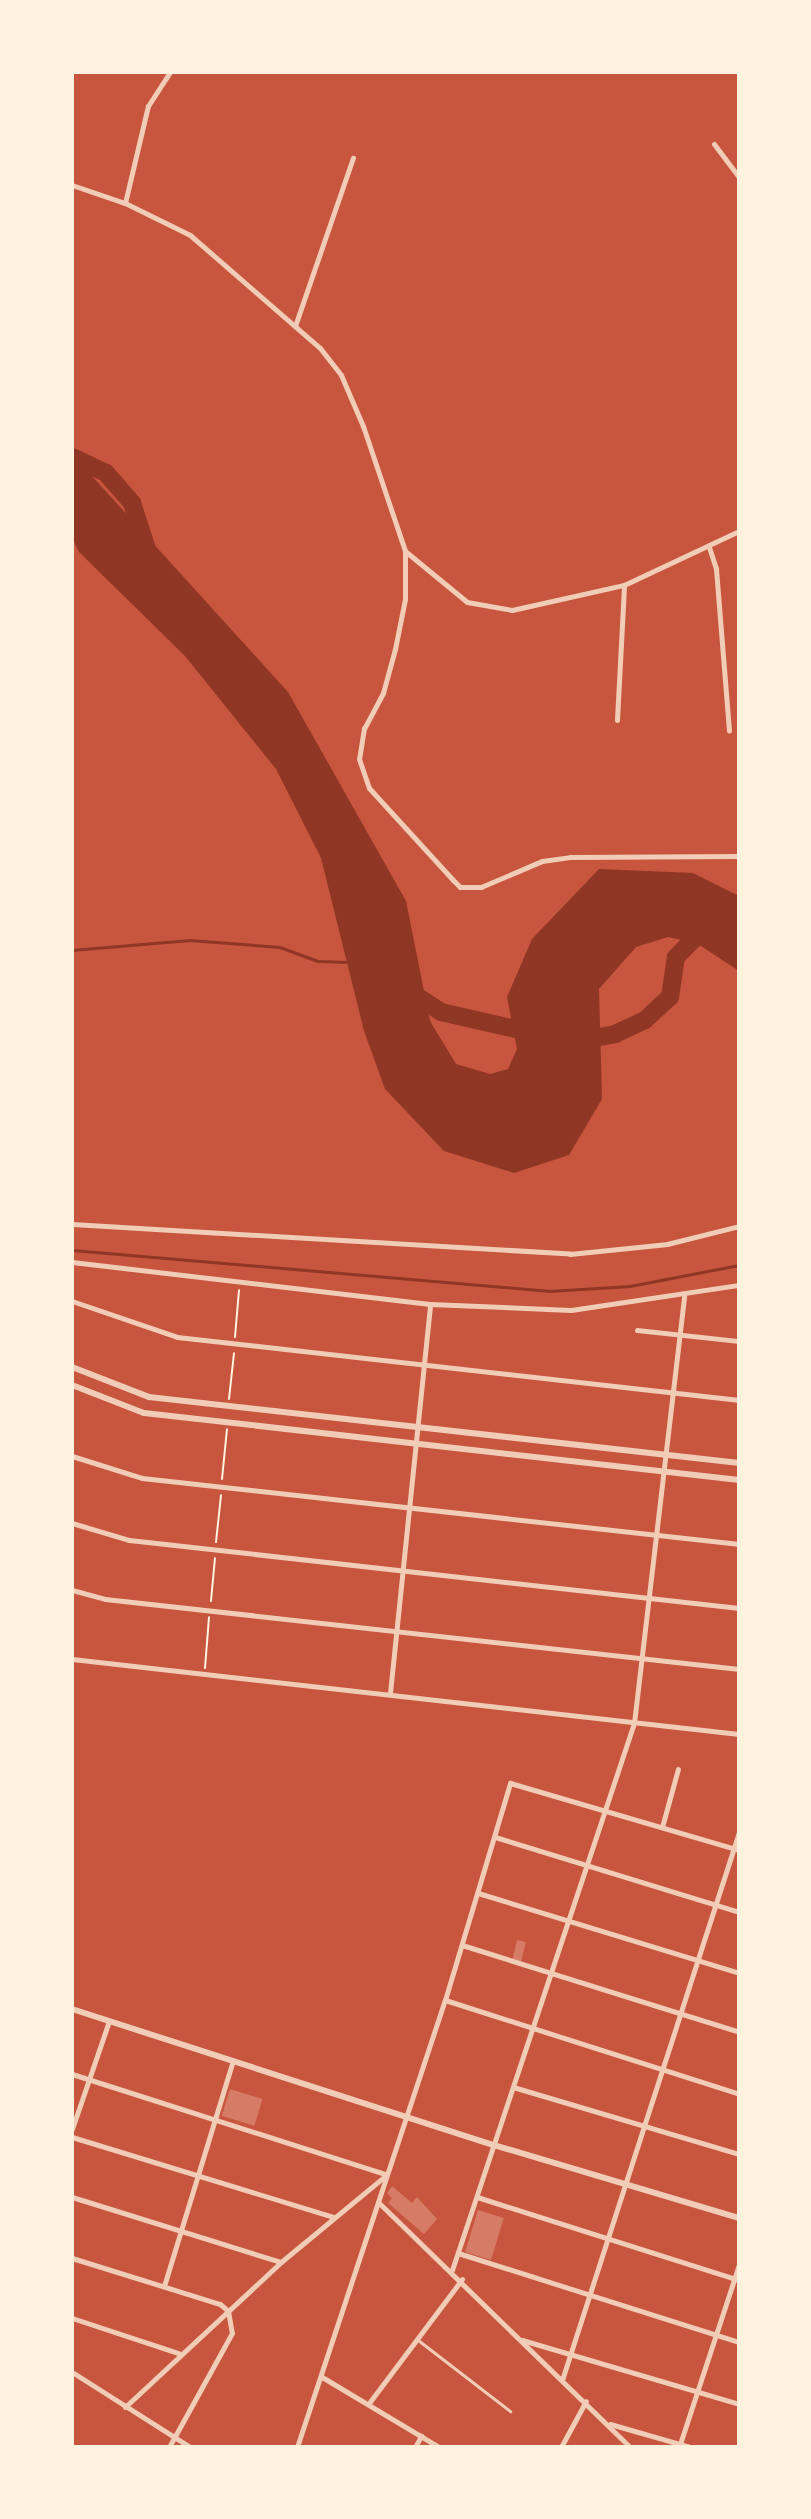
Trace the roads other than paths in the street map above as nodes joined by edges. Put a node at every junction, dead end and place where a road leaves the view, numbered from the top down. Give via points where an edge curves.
1 (170, 72) edge
2 (713, 144) dead end
3 (353, 158) dead end
4 (739, 177) edge
5 (72, 185) edge
6 (125, 203) junction
7 (295, 326) junction
8 (739, 531) edge
9 (709, 547) junction
10 (405, 551) junction
11 (624, 585) junction
12 (617, 720) dead end
13 (729, 730) dead end
14 (739, 856) edge
15 (72, 1224) edge
16 (739, 1226) edge
17 (72, 1262) edge
18 (739, 1285) edge
19 (684, 1296) junction
20 (72, 1301) edge
21 (430, 1304) junction
22 (637, 1330) dead end
23 (679, 1335) junction
24 (739, 1340) edge
25 (423, 1365) junction
26 (72, 1367) edge
27 (72, 1385) edge
28 (674, 1393) junction
29 (739, 1401) edge
30 (417, 1427) junction
31 (416, 1444) junction
32 (667, 1455) junction
33 (72, 1456) edge
34 (739, 1463) edge
35 (665, 1472) junction
36 (739, 1480) edge
37 (409, 1506) junction
38 (72, 1523) edge
39 (659, 1535) junction
40 (739, 1544) edge
41 (402, 1571) junction
42 (72, 1590) edge
43 (652, 1599) junction
44 (739, 1608) edge
45 (395, 1631) junction
46 (72, 1657) edge
47 (644, 1659) junction
48 (739, 1670) edge
49 (390, 1693) junction
50 (634, 1723) junction
51 (739, 1734) edge
52 (678, 1769) dead end
53 (605, 1810) junction
54 (662, 1827) junction
55 (739, 1832) edge
56 (495, 1837) junction
57 (736, 1850) edge
58 (586, 1866) junction
59 (478, 1893) junction
60 (715, 1905) junction
61 (739, 1912) edge
62 (568, 1920) junction
63 (462, 1945) junction
64 (696, 1960) junction
65 (551, 1973) junction
66 (739, 1973) edge
67 (445, 2000) junction
68 (72, 2009) edge
69 (679, 2013) junction
70 (109, 2021) junction
71 (532, 2028) junction
72 (739, 2032) edge
73 (233, 2060) junction
74 (660, 2070) junction
75 (72, 2074) edge
76 (89, 2079) junction
77 (513, 2087) junction
78 (739, 2094) edge
79 (406, 2117) junction
80 (215, 2118) junction
81 (642, 2125) junction
82 (72, 2129) edge
83 (72, 2137) edge
84 (494, 2145) junction
85 (739, 2154) edge
86 (197, 2175) junction
87 (386, 2175) junction
88 (622, 2183) junction
89 (72, 2197) edge
90 (477, 2197) junction
91 (378, 2202) junction
92 (334, 2217) junction
93 (739, 2218) edge
94 (180, 2231) junction
95 (606, 2239) junction
96 (458, 2253) junction
97 (72, 2258) edge
98 (281, 2262) junction
99 (739, 2264) edge
100 (452, 2270) junction
101 (462, 2279) junction
102 (737, 2279) edge
103 (164, 2286) junction
104 (588, 2294) junction
105 (228, 2311) junction
106 (72, 2318) edge
107 (716, 2334) junction
108 (417, 2339) junction
109 (519, 2339) junction
110 (739, 2342) edge
111 (178, 2353) junction
112 (570, 2354) junction
113 (72, 2371) edge
114 (322, 2377) junction
115 (562, 2379) junction
116 (698, 2392) junction
117 (586, 2401) junction
118 (369, 2403) junction
119 (739, 2404) edge
120 (125, 2407) junction
121 (510, 2411) dead end
122 (607, 2424) junction
123 (421, 2436) junction
124 (174, 2438) junction
125 (626, 2446) edge
126 (679, 2446) edge
127 (169, 2447) edge
128 (190, 2447) edge
129 (297, 2447) edge
130 (415, 2447) edge
131 (439, 2447) edge
132 (561, 2447) edge
133 (690, 2447) edge

1 - 6 street via 148,106
2 - 4 street
3 - 7 street
5 - 6 street
6 - 7 street via 190,235
7 - 10 street via 341,375
8 - 9 street
9 - 11 street
9 - 13 street via 716,569
10 - 11 street via 467,602 489,608 535,607
10 - 14 street via 405,599 395,649 383,693 364,728 359,759 369,788 460,887 481,887 542,861 570,857
11 - 12 street
15 - 16 street via 569,1254 667,1244
17 - 21 street
18 - 19 street
19 - 21 street via 571,1310
19 - 23 street
20 - 25 street via 148,1330
21 - 25 street
22 - 23 street
23 - 24 street
23 - 28 street
25 - 28 street
25 - 30 street
26 - 30 street via 149,1397
27 - 31 street via 144,1413
28 - 29 street
28 - 32 street
30 - 31 street
30 - 32 street
31 - 35 street
31 - 37 street
32 - 34 street
32 - 35 street
33 - 37 street via 142,1478
35 - 36 street
35 - 39 street
37 - 39 street
37 - 41 street
38 - 41 street via 129,1540
39 - 40 street
39 - 43 street
41 - 43 street
41 - 45 street
42 - 45 street via 105,1599
43 - 44 street
43 - 47 street
45 - 47 street
45 - 49 street
46 - 49 street
47 - 48 street
47 - 50 street
49 - 50 street
50 - 51 street
50 - 53 street
52 - 54 street
53 - 54 street
53 - 56 street via 510,1783
53 - 58 street
54 - 57 street
55 - 57 street
56 - 58 street
56 - 59 street
57 - 60 street
58 - 60 street
58 - 62 street
59 - 62 street
59 - 63 street
60 - 61 street
60 - 64 street
62 - 64 street
62 - 65 street
63 - 65 street
63 - 67 street
64 - 66 street
64 - 69 street
65 - 69 street
65 - 71 street
67 - 71 street
67 - 79 street
68 - 70 street
69 - 72 street
69 - 74 street
70 - 73 street
70 - 76 street
71 - 74 street
71 - 77 street
73 - 79 street
73 - 80 street
74 - 78 street
74 - 81 street
75 - 76 street
76 - 80 street
76 - 82 street
77 - 81 street
77 - 84 street
79 - 84 street
79 - 87 street
80 - 86 street
80 - 87 street
81 - 85 street
81 - 88 street
83 - 86 street
84 - 88 street
84 - 90 street
86 - 92 street
86 - 94 street
87 - 91 street
87 - 92 street
88 - 93 street
88 - 95 street
89 - 94 street
90 - 95 street
90 - 96 street
91 - 100 street
91 - 114 street
92 - 98 street
94 - 98 street
94 - 103 street
95 - 102 street
95 - 104 street
96 - 100 street
96 - 104 street
97 - 103 street
98 - 105 street
99 - 102 street
100 - 101 street
101 - 108 street
101 - 109 street
102 - 107 street
103 - 105 street via 220,2304
104 - 107 street
104 - 112 street
105 - 111 street
105 - 124 street via 232,2333
106 - 111 street
107 - 110 street
107 - 116 street
108 - 118 street
108 - 121 lane
109 - 112 street
109 - 115 street
111 - 120 street
112 - 115 street
112 - 116 street
113 - 120 street
114 - 118 street
114 - 129 street
115 - 117 street
116 - 119 street
116 - 126 street
117 - 122 street
117 - 132 street
118 - 123 street
120 - 124 street
122 - 125 street
122 - 126 street
123 - 130 street
123 - 131 street
124 - 127 street
124 - 128 street
126 - 133 street

